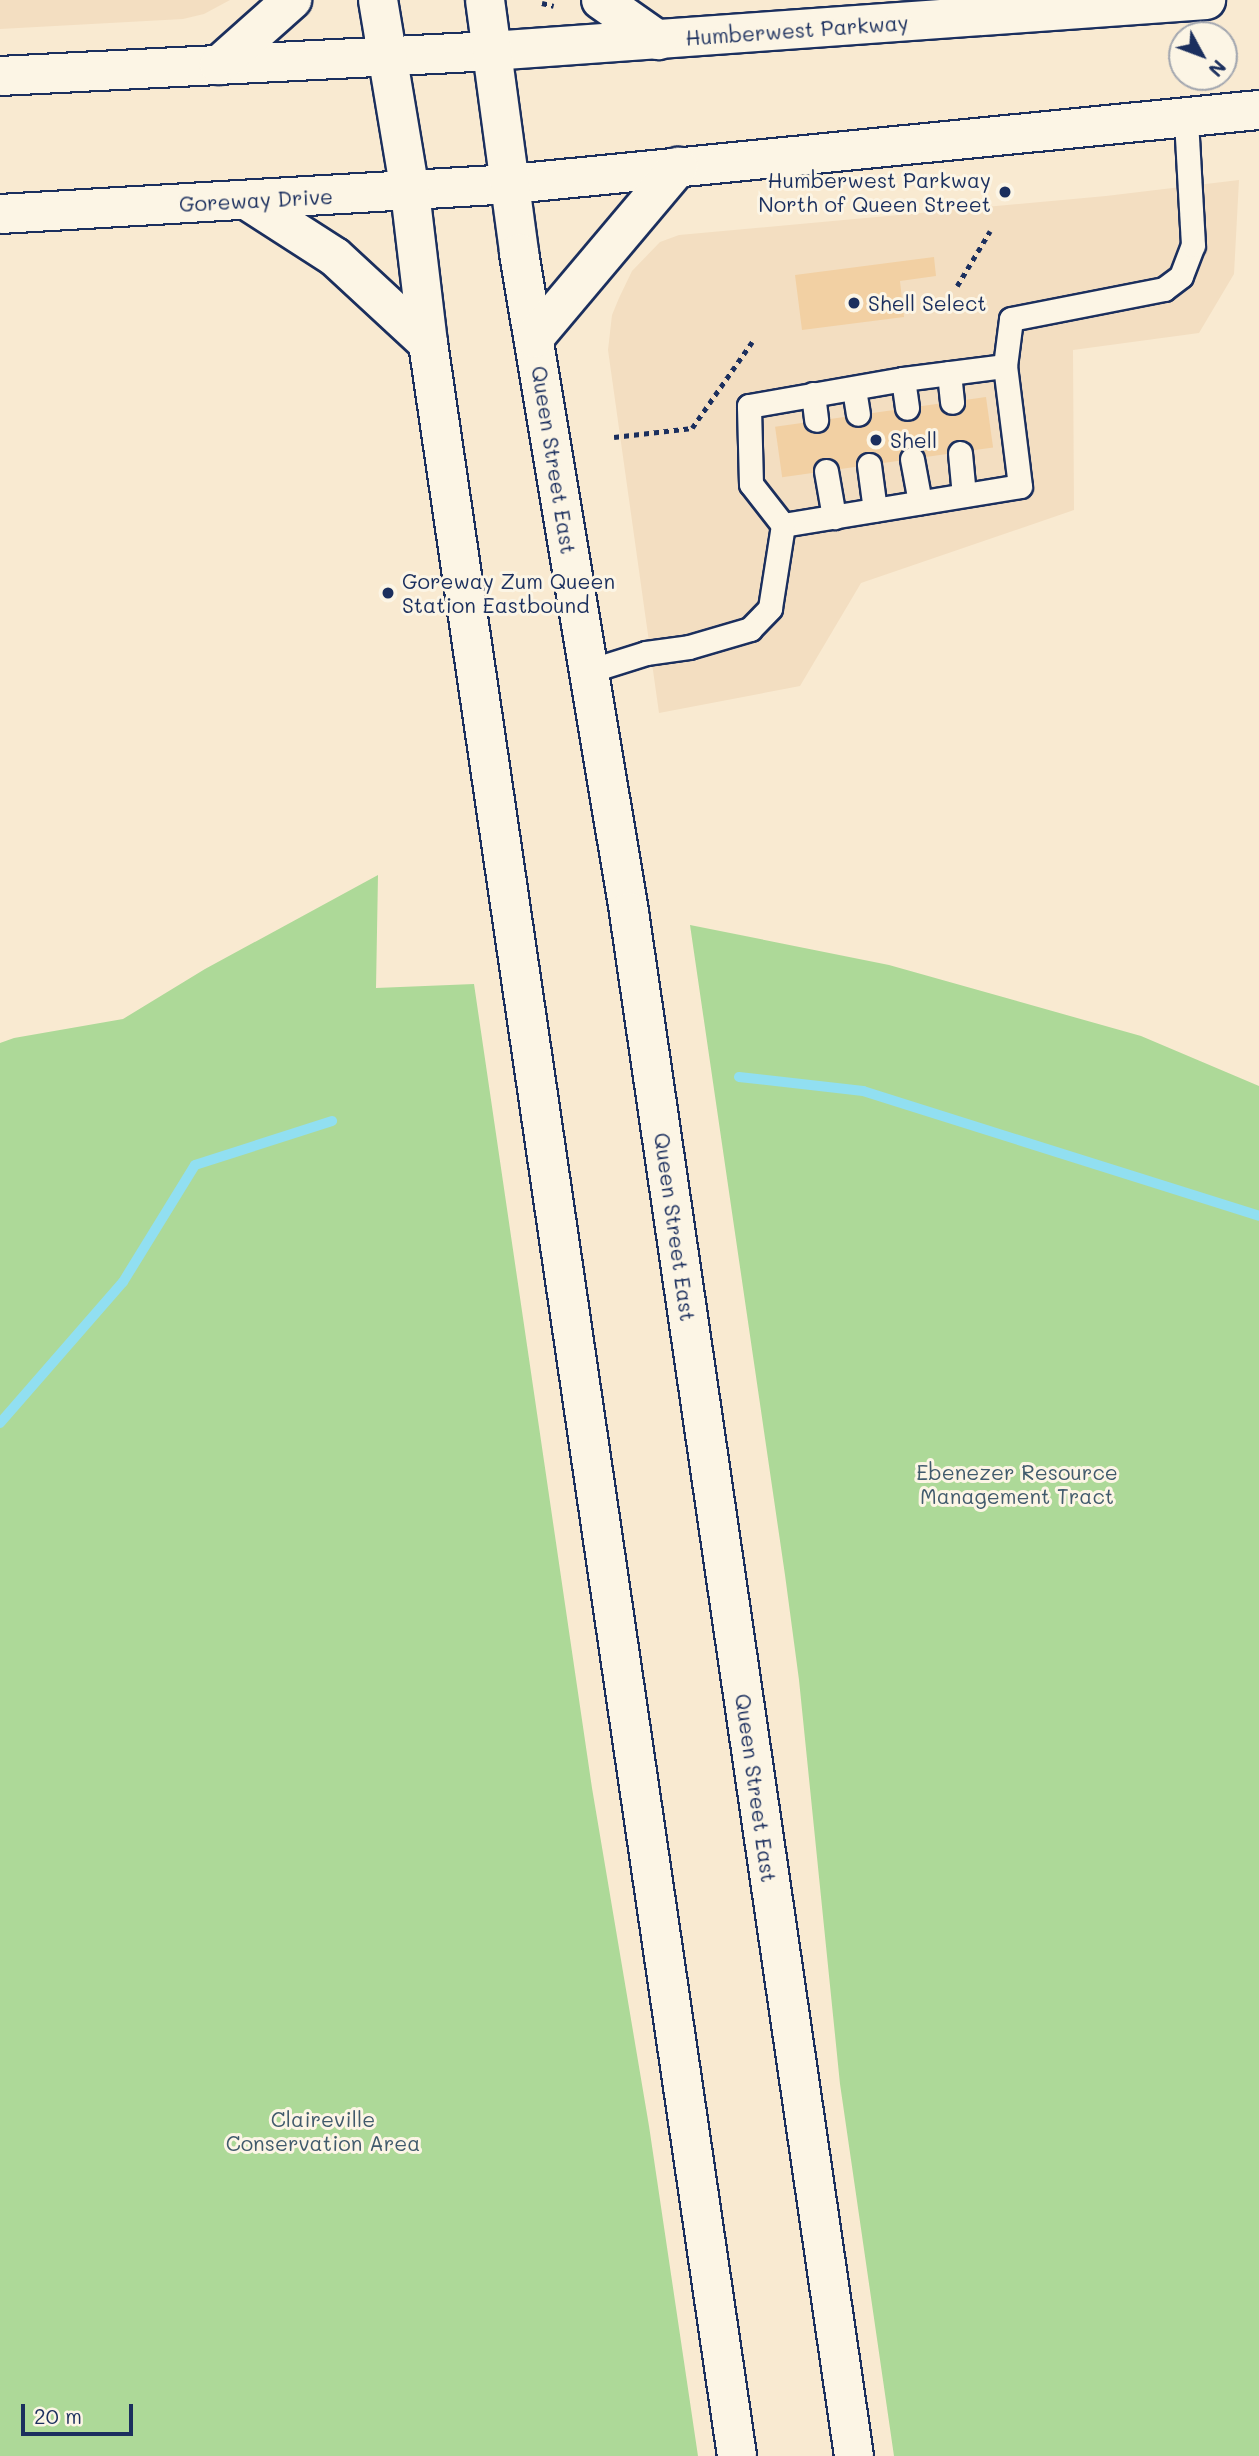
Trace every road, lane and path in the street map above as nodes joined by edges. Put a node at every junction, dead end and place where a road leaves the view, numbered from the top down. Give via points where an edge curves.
1 (292, 0) edge
2 (377, 0) edge
3 (485, 0) edge
4 (601, 0) edge
5 (1206, 0) edge
6 (658, 40) junction
7 (491, 51) junction
8 (387, 57) junction
9 (219, 65) junction
10 (0, 76) edge
11 (1259, 110) edge
12 (1186, 119) junction
13 (678, 167) junction
14 (512, 184) junction
15 (410, 192) junction
16 (248, 201) junction
17 (0, 214) edge
18 (990, 231) dead end
19 (957, 286) dead end
20 (534, 338) junction
21 (752, 342) dead end
22 (428, 343) junction
23 (1005, 366) junction
24 (949, 373) junction
25 (903, 379) junction
26 (854, 388) junction
27 (813, 394) junction
28 (952, 402) dead end
29 (907, 408) dead end
30 (858, 414) dead end
31 (816, 420) dead end
32 (614, 437) dead end
33 (960, 453) dead end
34 (912, 459) dead end
35 (869, 465) dead end
36 (827, 471) dead end
37 (964, 495) junction
38 (920, 502) junction
39 (875, 510) junction
40 (834, 517) junction
41 (783, 525) junction
42 (589, 671) junction
43 (737, 2456) edge
44 (854, 2456) edge

1 - 9 main road
2 - 8 main road
3 - 7 main road, Queen Street East
4 - 6 main road
5 - 6 main road, Humberwest Parkway
6 - 7 main road, Humberwest Parkway
7 - 8 main road, Humberwest Parkway
7 - 14 main road, Queen Street East
8 - 9 main road
8 - 15 main road
9 - 10 main road
11 - 12 main road
12 - 13 main road
12 - 23 lane via 1193,245 1181,276 1164,289 1011,320
13 - 14 main road
13 - 20 main road
14 - 15 main road, Goreway Drive
14 - 20 main road, Queen Street East
15 - 16 main road, Goreway Drive
15 - 22 main road
16 - 17 main road, Goreway Drive
16 - 22 main road via 335,257
18 - 19 path
20 - 42 main road, Queen Street East
21 - 32 path via 692,428
22 - 43 main road
23 - 24 lane
23 - 37 lane via 1020,486
24 - 25 lane
24 - 28 lane
25 - 26 lane
25 - 29 lane
26 - 27 lane
26 - 30 lane
27 - 31 lane
27 - 41 lane via 749,406 751,484
33 - 37 lane
34 - 38 lane
35 - 39 lane
36 - 40 lane
37 - 38 lane
38 - 39 lane
39 - 40 lane
40 - 41 lane
41 - 42 lane via 770,608 750,629
42 - 44 main road, Queen Street East via 629,912

